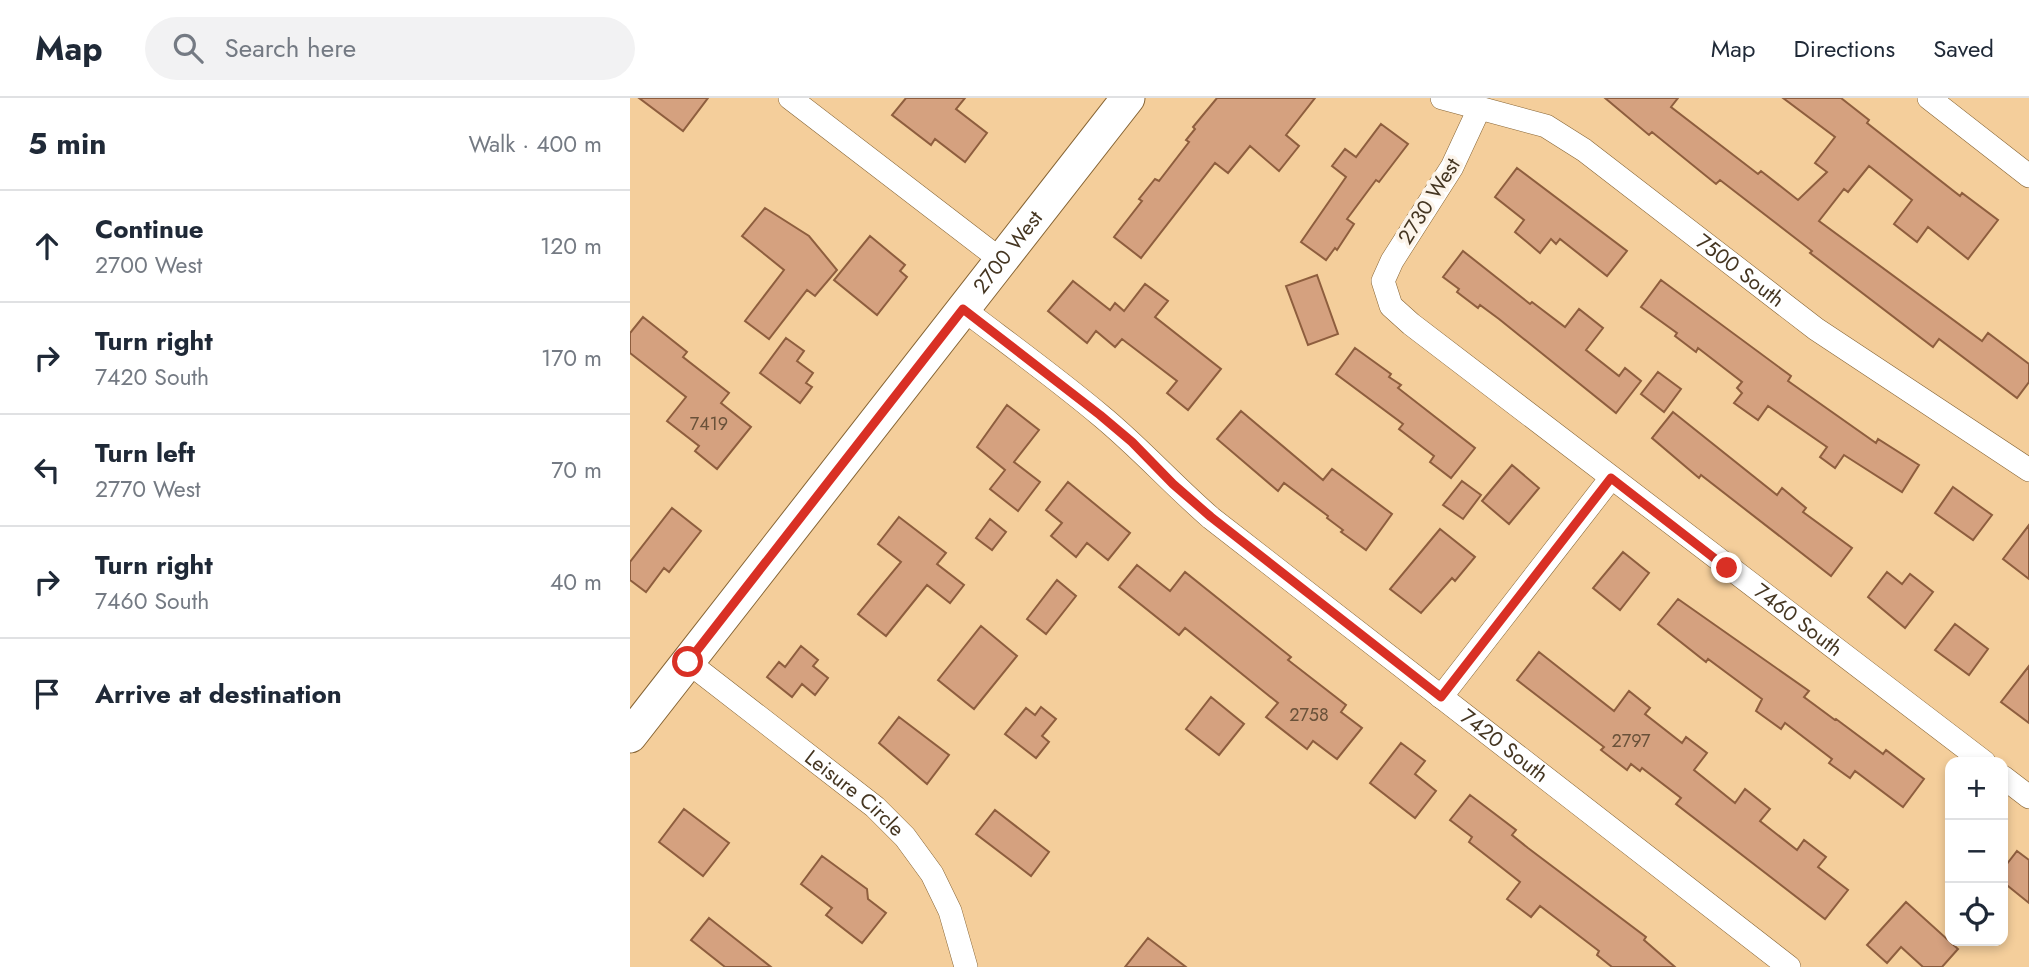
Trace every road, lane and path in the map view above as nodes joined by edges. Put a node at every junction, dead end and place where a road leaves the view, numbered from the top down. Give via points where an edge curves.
1 (790, 98) edge
2 (1128, 98) edge
3 (1441, 98) edge
4 (1929, 98) edge
5 (1479, 109) junction
6 (2029, 176) edge
7 (1002, 260) junction
8 (1385, 293) joint
9 (963, 309) junction
10 (2029, 470) edge
11 (1611, 478) junction
12 (688, 662) junction
13 (1441, 697) junction
14 (630, 736) edge
15 (1977, 757) edge
16 (2008, 781) edge
17 (2029, 797) edge
18 (966, 967) edge
19 (1790, 967) edge

1 - 7 street
2 - 7 main road, 2700 West
3 - 5 street, 7500 South
4 - 6 street
5 - 8 street, 2730 West via 1452,167 1392,261 1383,281
5 - 10 street, 7500 South via 1546,126 1584,150 1816,328
7 - 9 main road, 2700 West
8 - 11 street, 7460 South via 1410,324
9 - 12 main road, 2700 West
9 - 13 street, 7420 South via 1100,415 1211,517
11 - 13 street
11 - 15 street, 7460 South
12 - 14 main road, 2700 West
12 - 18 street, Leisure Circle via 875,807 905,837 932,874 950,911
13 - 19 street, 7420 South
16 - 17 street

